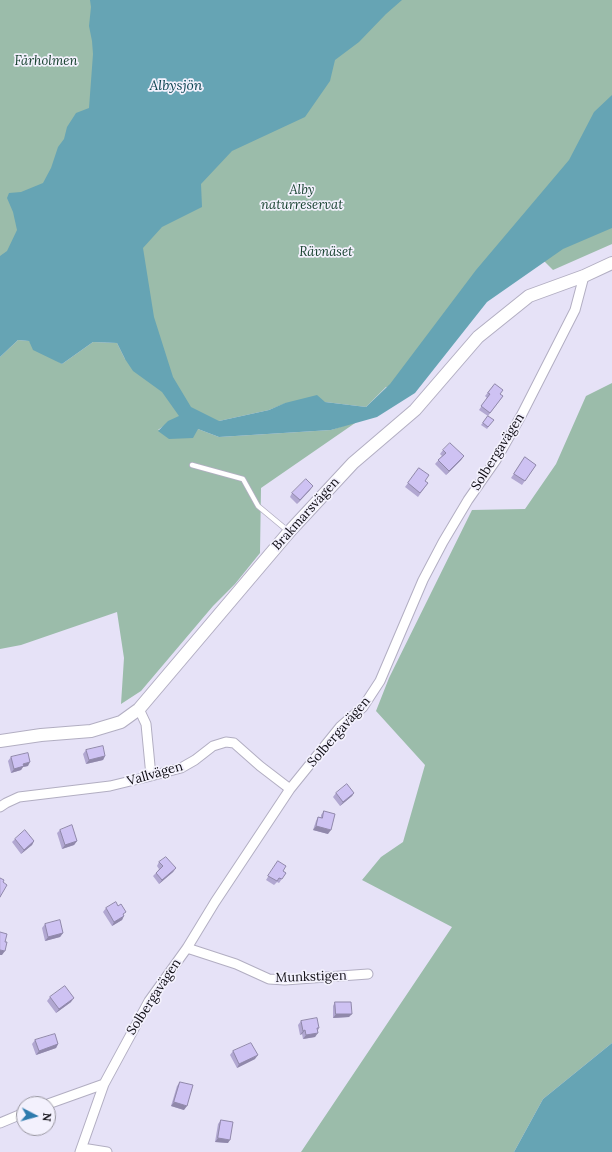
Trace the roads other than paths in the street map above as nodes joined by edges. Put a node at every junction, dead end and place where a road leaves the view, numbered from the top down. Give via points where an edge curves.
1 (612, 263) edge
2 (584, 276) junction
3 (192, 465) dead end
4 (289, 532) junction
5 (139, 709) junction
6 (0, 741) edge
7 (151, 776) junction
8 (290, 789) junction
9 (0, 807) edge
10 (187, 948) junction
11 (368, 974) dead end
12 (104, 1084) junction
13 (56, 1101) edge
14 (16, 1117) edge
15 (0, 1123) edge
16 (81, 1150) edge
17 (106, 1152) edge

1 - 2 street, Brakmarsvägen
2 - 4 street, Brakmarsvägen via 529,296 478,337 415,410 353,463
2 - 8 street, Solbergavägen via 575,310 522,414 430,567 380,681 363,707 340,727
3 - 4 lane via 243,479 258,506
4 - 5 street, Brakmarsvägen
5 - 6 street, Brakmarsvägen via 121,722 91,731
5 - 7 street via 146,724
7 - 8 street, Vallvägen via 181,768 213,746 226,742 234,743
7 - 9 street, Vallvägen via 110,786 19,797
8 - 10 street, Solbergavägen
10 - 11 street, Munkstigen via 236,964 269,979
10 - 12 street, Solbergavägen via 149,1001
12 - 13 street
12 - 16 street, Solbergavägen
14 - 15 street
16 - 17 street

